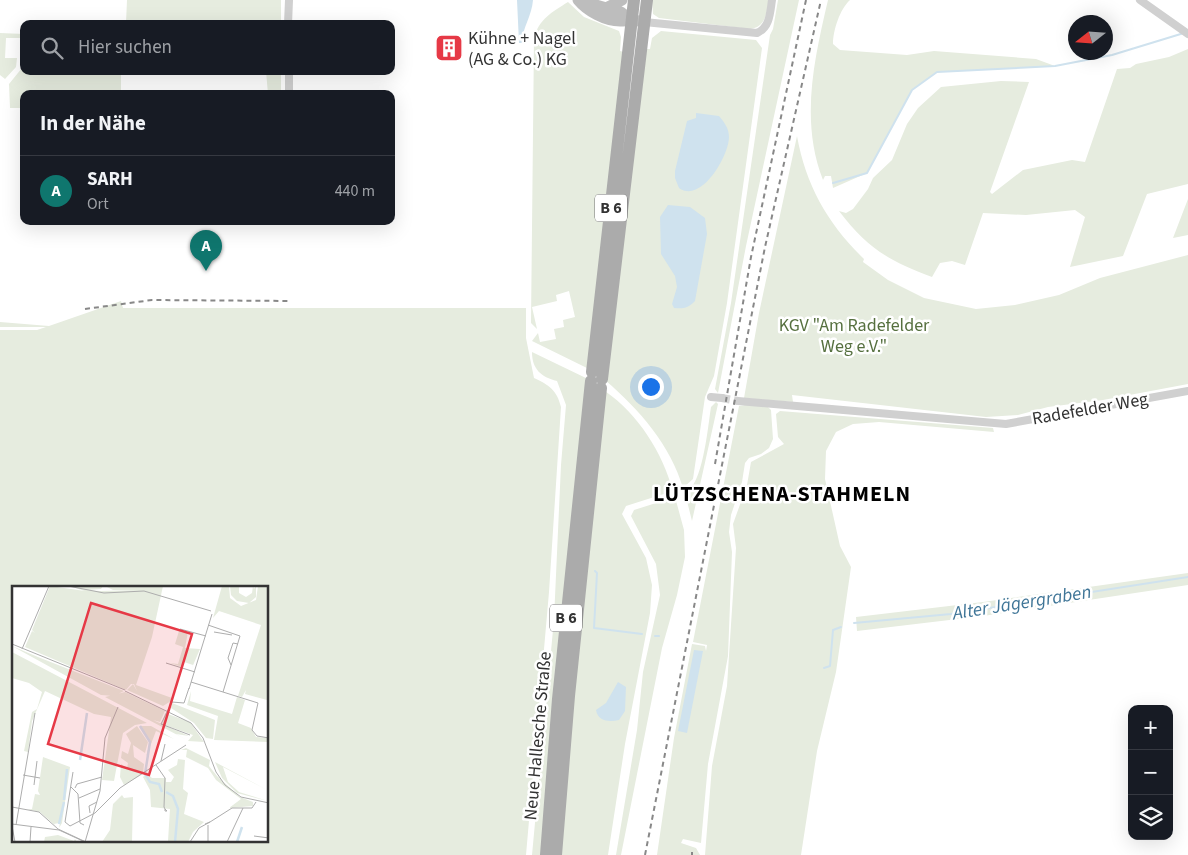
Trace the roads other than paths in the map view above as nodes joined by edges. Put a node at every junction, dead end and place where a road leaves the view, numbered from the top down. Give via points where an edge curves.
1 (288, 0) edge
2 (579, 0) edge
3 (622, 0) edge
4 (634, 0) edge
5 (647, 0) edge
6 (772, 0) edge
7 (1140, 0) edge
8 (606, 8) junction
9 (288, 20) edge
10 (638, 21) junction
11 (1188, 34) edge
12 (289, 75) edge
13 (289, 90) edge
14 (597, 380) junction
15 (1188, 391) edge
16 (711, 397) dead end
17 (722, 398) tunnel mouth
18 (738, 401) tunnel mouth
19 (546, 855) edge
20 (556, 855) edge

1 - 9 street
2 - 8 street
2 - 10 street via 584,8 595,14 616,21
3 - 8 street
4 - 10 main road, Neue Hallesche Straße / B 6
5 - 10 main road, Neue Hallesche Straße / B 6
6 - 10 street via 768,23 761,31 751,33
7 - 11 street
8 - 10 street
10 - 14 main road, Neue Hallesche Straße / B 6
12 - 13 street
14 - 19 main road, Neue Hallesche Straße / B 6 via 558,699
14 - 20 main road, Neue Hallesche Straße / B 6
15 - 18 street, Radefelder Weg via 1006,424
16 - 17 street

